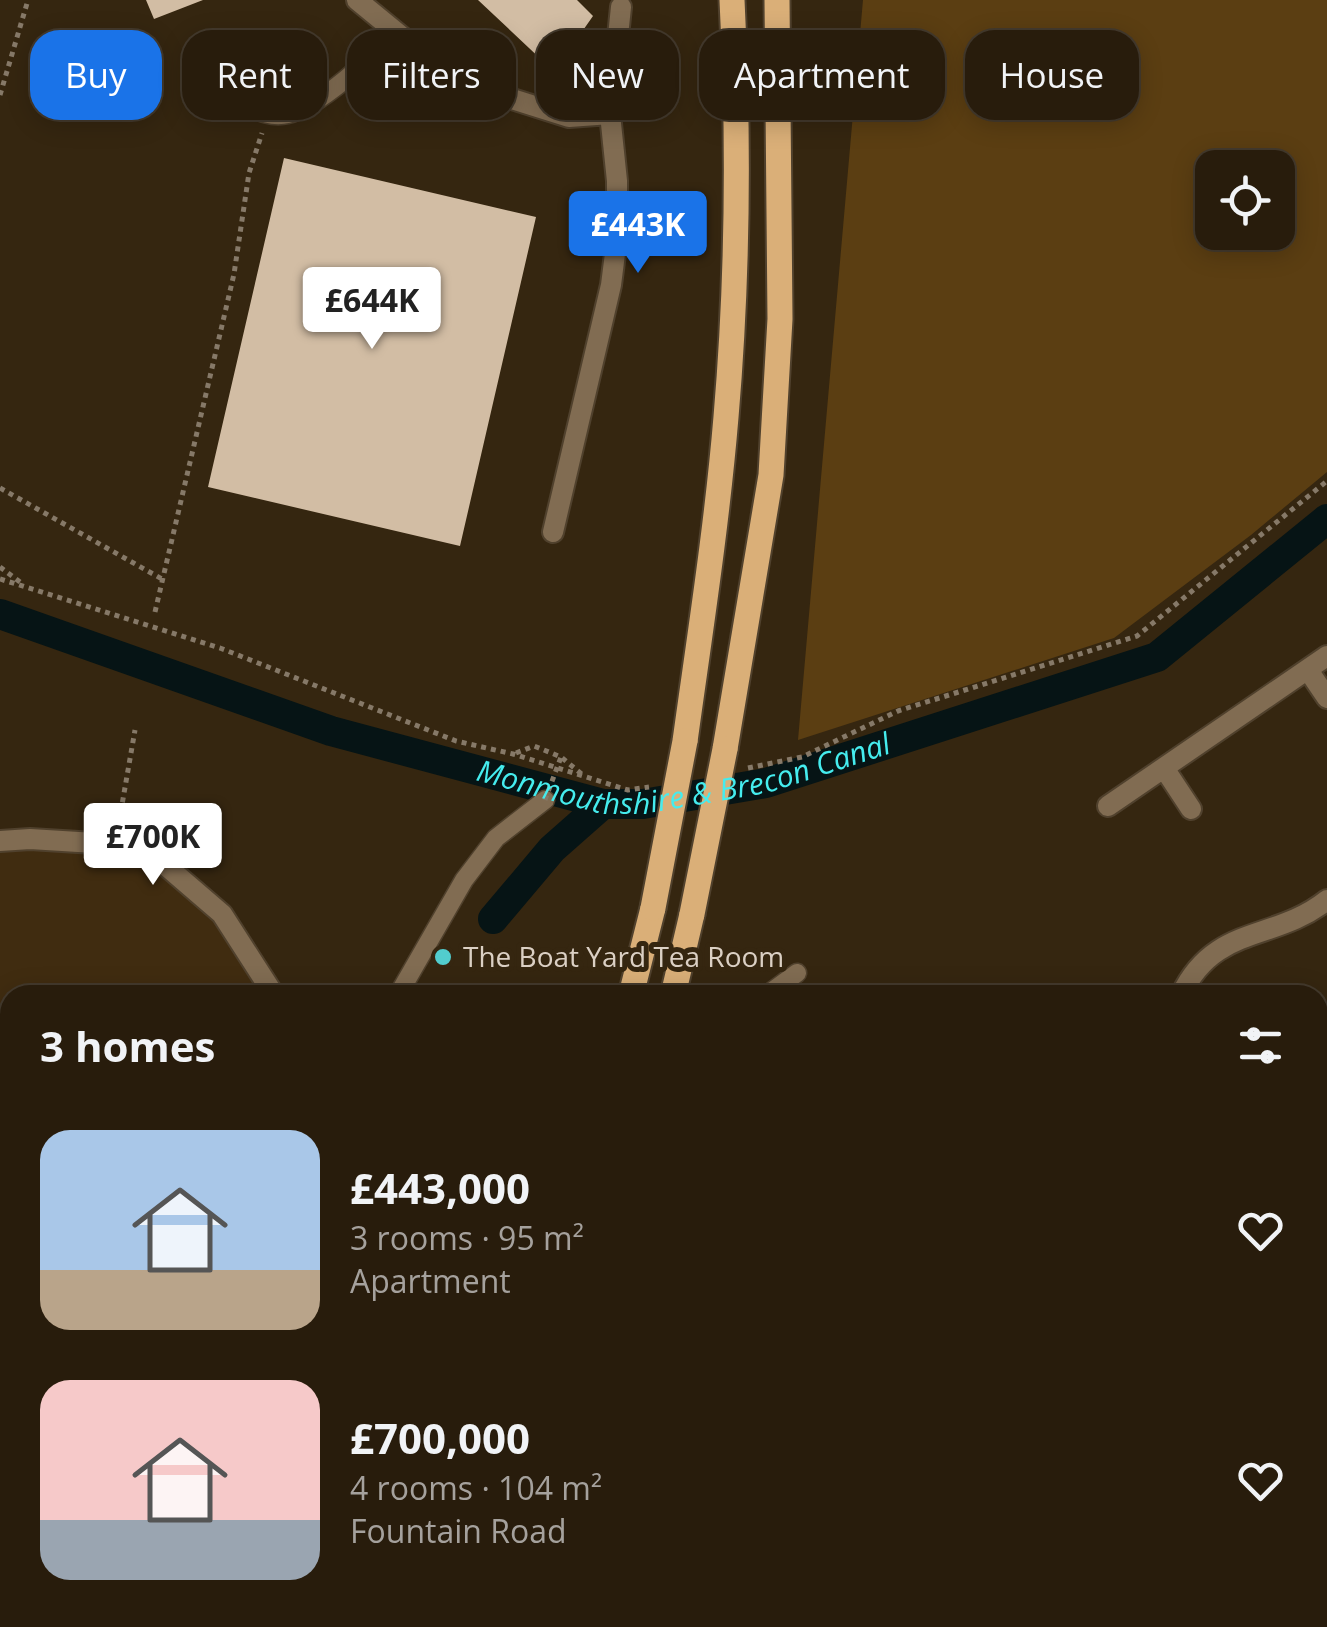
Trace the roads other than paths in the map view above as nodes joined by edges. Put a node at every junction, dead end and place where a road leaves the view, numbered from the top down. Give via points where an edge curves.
1 (357, 0) edge
2 (732, 0) edge
3 (777, 0) edge
4 (621, 7) dead end
5 (390, 30) edge
6 (619, 30) edge
7 (611, 120) edge
8 (554, 532) dead end
9 (1327, 656) edge
10 (1308, 670) junction
11 (1327, 698) edge
12 (1164, 768) junction
13 (545, 800) road end
14 (1108, 806) dead end
15 (1191, 808) dead end
16 (0, 841) edge
17 (1327, 900) edge
18 (797, 973) dead end
19 (268, 985) edge
20 (404, 985) edge
21 (634, 985) edge
22 (679, 985) edge
23 (781, 985) edge
24 (1185, 985) edge

1 - 5 street
2 - 21 main road, bridge via 731,349 713,542 685,741
3 - 22 main road, bridge via 780,318 771,475 731,760
4 - 6 street
7 - 8 street via 617,181 612,285
9 - 10 street
10 - 11 street
10 - 12 street
12 - 14 street
12 - 15 street
13 - 20 lane via 496,838
16 - 19 street via 143,846 222,914
17 - 24 street via 1282,926 1233,940
18 - 23 lane

